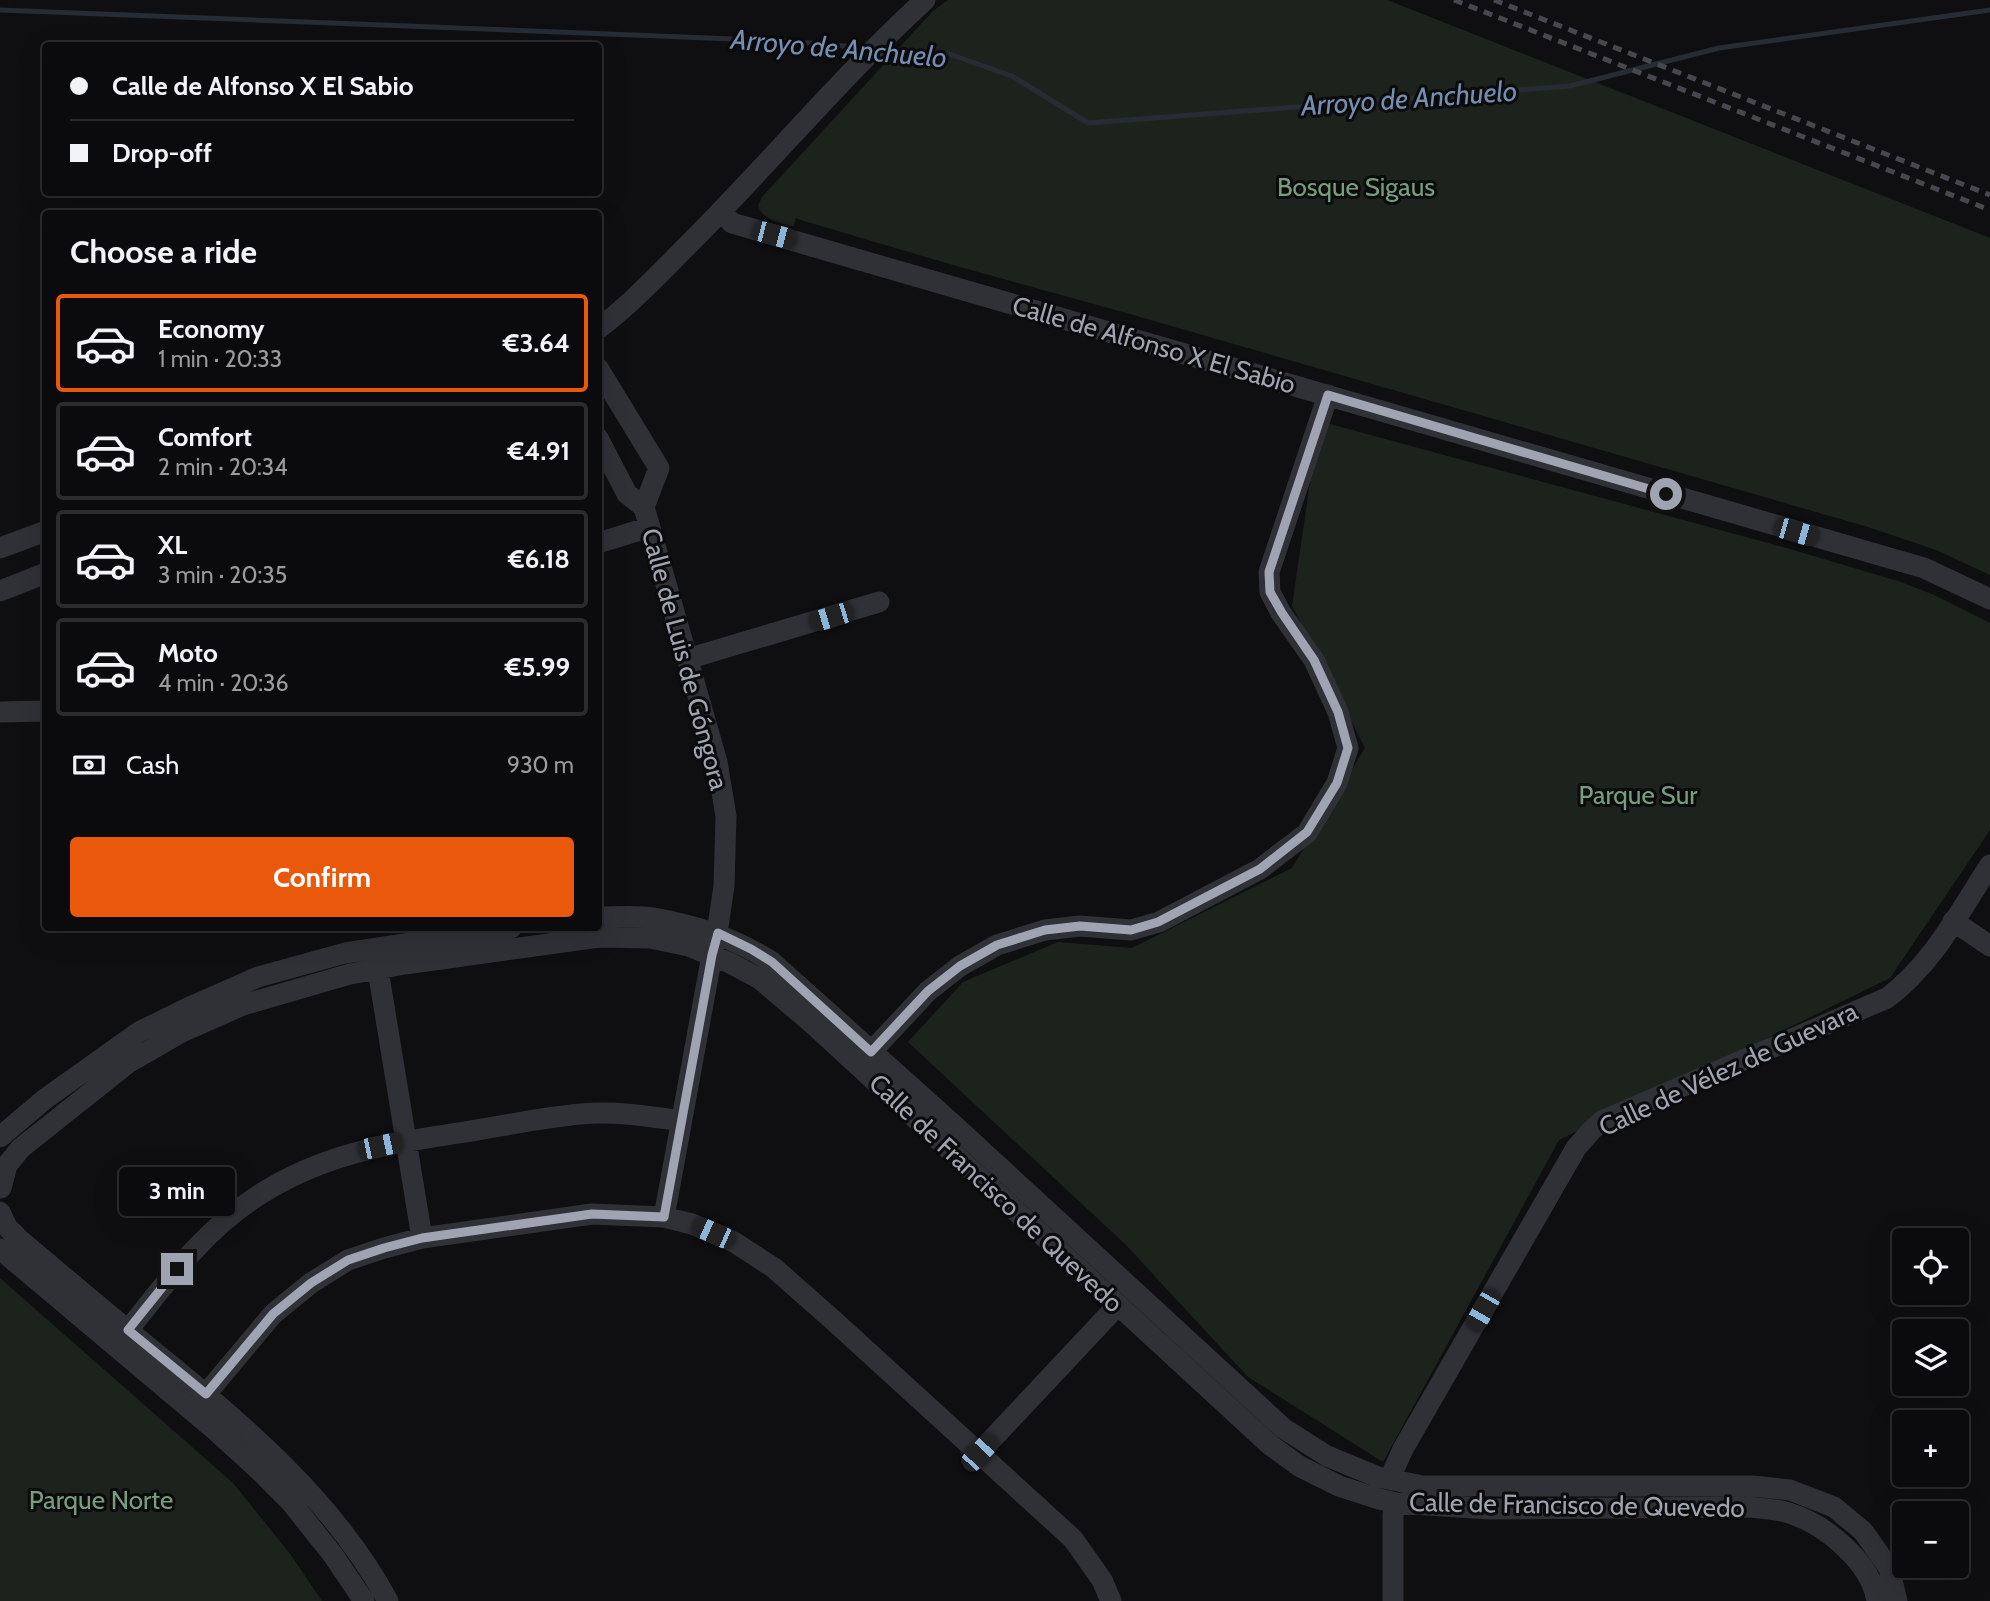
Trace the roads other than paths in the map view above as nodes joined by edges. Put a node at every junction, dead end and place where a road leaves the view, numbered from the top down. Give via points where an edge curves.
1 (925, 0) edge
2 (721, 211) junction
3 (602, 326) edge
4 (602, 375) edge
5 (1328, 395) junction
6 (602, 446) edge
7 (647, 517) junction
8 (42, 532) edge
9 (602, 541) edge
10 (0, 548) edge
11 (42, 575) edge
12 (0, 591) edge
13 (1990, 598) edge
14 (879, 603) dead end
15 (687, 659) junction
16 (42, 710) edge
17 (0, 712) edge
18 (1990, 865) edge
19 (602, 917) edge
20 (1953, 921) junction
21 (492, 931) edge
22 (718, 933) junction
23 (1990, 946) edge
24 (712, 955) junction
25 (378, 970) junction
26 (871, 1052) junction
27 (681, 1121) junction
28 (0, 1137) edge
29 (406, 1140) junction
30 (0, 1192) edge
31 (0, 1212) edge
32 (664, 1217) junction
33 (422, 1238) junction
34 (0, 1249) edge
35 (1118, 1305) junction
36 (128, 1330) junction
37 (206, 1394) junction
38 (979, 1453) junction
39 (1392, 1480) junction
40 (1396, 1503) junction
41 (364, 1601) edge
42 (388, 1601) edge
43 (1111, 1601) edge
44 (1393, 1601) edge
45 (1877, 1601) edge
46 (1897, 1601) edge

1 - 2 street
2 - 3 street
2 - 5 street, Calle de Alfonso X El Sabio via 732,223
4 - 7 street, Calle de Luis de Góngora via 659,468
5 - 13 street, Calle de Alfonso X El Sabio via 1924,569
5 - 26 street via 1269,572 1270,592 1314,660 1338,712 1348,748 1337,783 1307,832 1260,869 1158,922 1131,930 1080,926 1045,930 997,945 928,991
6 - 7 street via 627,494
7 - 9 street
7 - 15 street, Calle de Luis de Góngora
8 - 10 street
11 - 12 street
14 - 15 street
15 - 22 street, Calle de Luis de Góngora via 717,762 726,816
16 - 17 street
18 - 20 street, Calle de Vélez de Guevara
19 - 22 street, Calle de Francisco de Quevedo via 652,918
20 - 23 street
20 - 39 street, Calle de Vélez de Guevara via 1906,983 1887,998 1602,1121 1592,1130 1576,1148 1403,1449
21 - 28 street via 345,953 258,977 139,1032
22 - 24 street, Calle de Luis de Góngora
22 - 26 street, Calle de Francisco de Quevedo via 772,962
24 - 25 street, Calle de Francisco de Quevedo via 650,938 599,937
24 - 27 street, Calle de Luis de Góngora
24 - 35 street, Calle de Francisco de Quevedo via 760,979 814,1025
25 - 29 street
25 - 30 street, Calle de Francisco de Quevedo via 243,1005 128,1063 20,1149 7,1166
26 - 39 street, Calle de Francisco de Quevedo via 1283,1428 1327,1456
27 - 29 street via 583,1114
27 - 32 street, Calle de Luis de Góngora
29 - 33 street
29 - 36 street via 342,1155 284,1179 253,1198 210,1233
31 - 36 street via 20,1240
32 - 33 street via 592,1214
32 - 38 street via 734,1242 774,1268
33 - 37 street via 348,1260 311,1283 273,1314
34 - 41 street via 260,1471 290,1501
35 - 38 street
35 - 40 street, Calle de Francisco de Quevedo via 1269,1444 1299,1466 1339,1486
36 - 37 street
37 - 42 street via 305,1486 350,1541
38 - 43 street via 1073,1539
39 - 46 street, Calle de Francisco de Quevedo via 1423,1486 1752,1486 1790,1490 1834,1507 1863,1531 1889,1568
40 - 44 street
40 - 45 street, Calle de Francisco de Quevedo via 1490,1509 1751,1507 1788,1513 1822,1528 1855,1556

